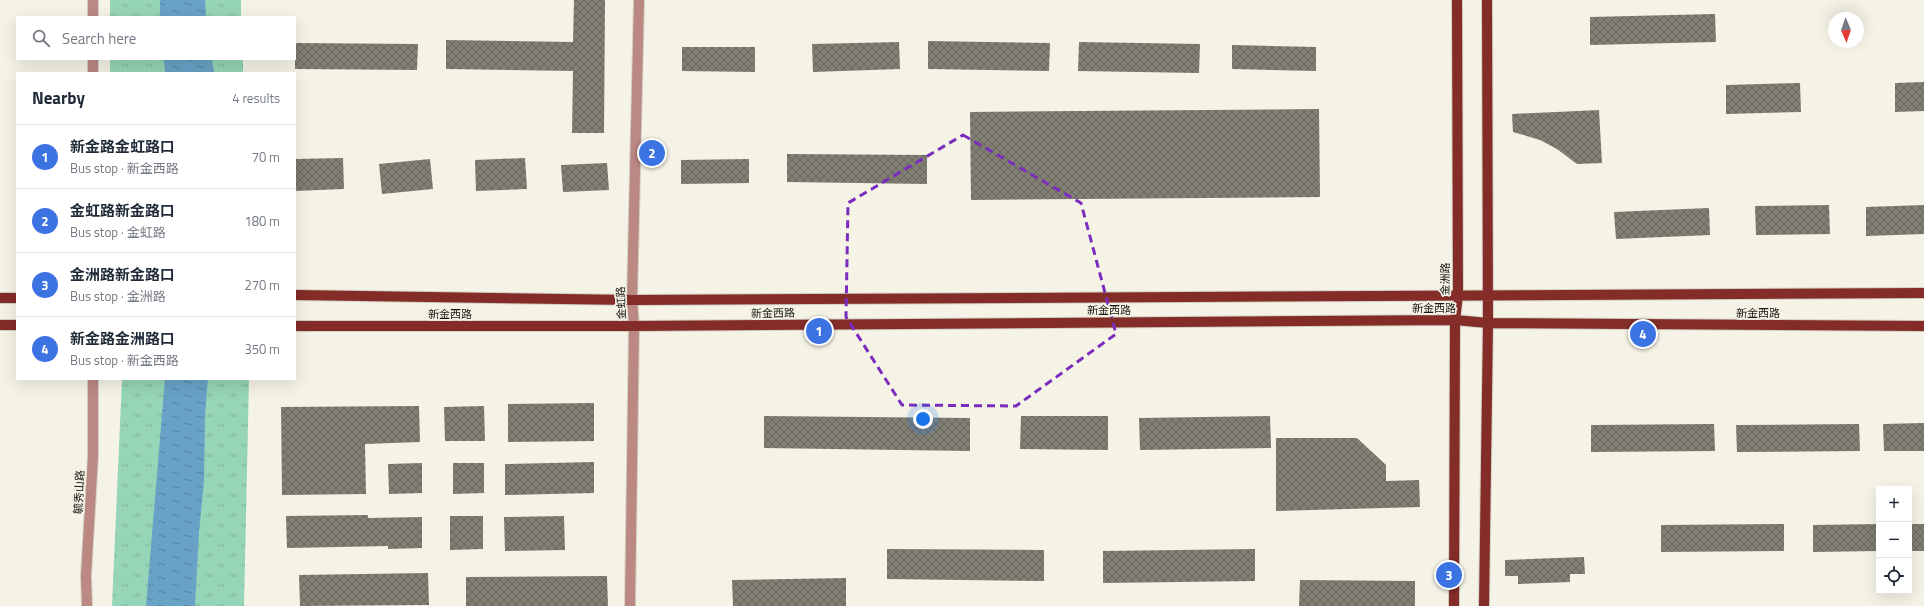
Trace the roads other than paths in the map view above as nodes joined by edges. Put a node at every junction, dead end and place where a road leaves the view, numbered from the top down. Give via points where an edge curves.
1 (93, 0) edge
2 (639, 0) edge
3 (1457, 0) edge
4 (1487, 0) edge
5 (93, 16) edge
6 (93, 60) edge
7 (93, 72) edge
8 (1924, 293) edge
9 (296, 295) edge
10 (1458, 295) junction
11 (1487, 295) junction
12 (0, 298) edge
13 (16, 298) edge
14 (632, 300) junction
15 (1455, 320) junction
16 (1488, 323) junction
17 (0, 325) edge
18 (16, 325) edge
19 (296, 326) edge
20 (634, 326) junction
21 (1924, 326) edge
22 (93, 380) edge
23 (87, 606) edge
24 (630, 606) edge
25 (1454, 606) edge
26 (1484, 606) edge

1 - 5 street
2 - 14 street, 金虹路
3 - 10 main road, 金洲路
4 - 11 main road
6 - 7 street
8 - 11 main road, 新金西路
9 - 14 main road, 新金西路
10 - 11 main road, 新金西路
10 - 14 main road, 新金西路
10 - 15 main road, 金洲路
11 - 16 main road
12 - 13 main road
14 - 20 street, 金虹路
15 - 16 main road, 新金西路
15 - 20 main road, 新金西路
15 - 25 main road, 金洲路
16 - 21 main road, 新金西路
16 - 26 main road
17 - 18 main road
19 - 20 main road, 新金西路
20 - 24 street, 金虹路
22 - 23 street, 毓秀山路 via 94,456 86,576

